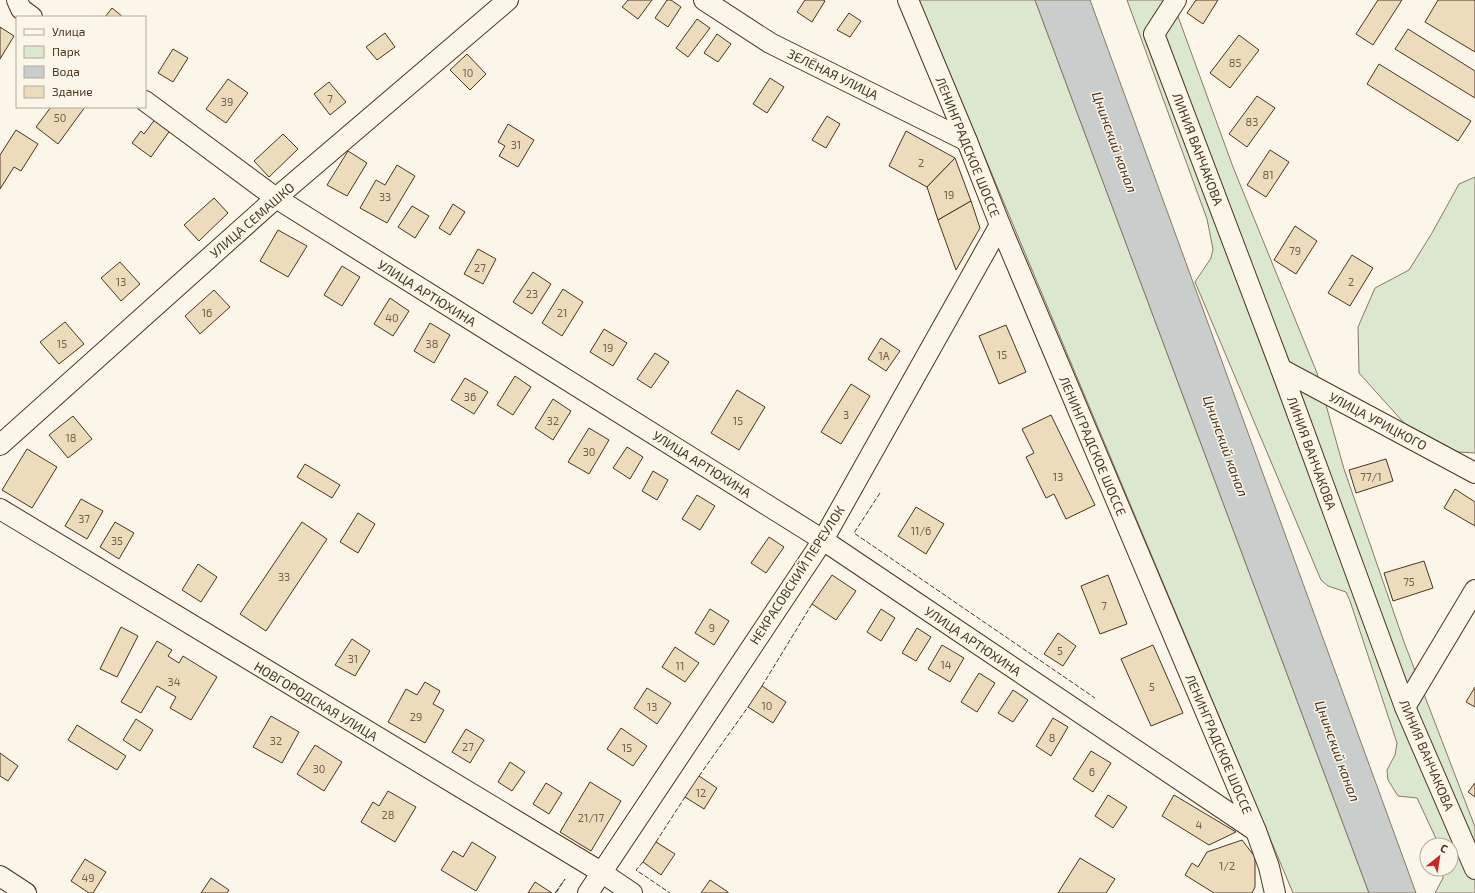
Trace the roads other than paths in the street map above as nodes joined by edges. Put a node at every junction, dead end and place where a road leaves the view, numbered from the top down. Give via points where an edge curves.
1 (17, 0) edge
2 (508, 0) edge
3 (704, 0) edge
4 (908, 0) edge
5 (1176, 0) edge
6 (30, 16) edge
7 (146, 102) edge
8 (967, 141) junction
9 (276, 198) junction
10 (1000, 225) junction
11 (1280, 368) junction
12 (0, 444) edge
13 (1475, 473) edge
14 (0, 509) edge
15 (823, 540) junction
16 (1475, 590) edge
17 (1405, 706) junction
18 (1256, 831) junction
19 (1475, 869) edge
20 (601, 872) junction
21 (0, 876) edge
22 (26, 893) edge
23 (588, 893) edge
24 (632, 893) edge
25 (1275, 893) edge

1 - 6 street via 20,9
2 - 9 street, УЛИЦА СЕМАШКО
3 - 8 street, ЗЕЛЁНАЯ УЛИЦА via 770,43
4 - 8 street, ЛЕНИНГРАДСКОЕ ШОССЕ
5 - 11 street, ЛИНИЯ ВАНЧАКОВА via 1154,34
7 - 9 street, УЛИЦА АРТЮХИНА
8 - 10 street, ЛЕНИНГРАДСКОЕ ШОССЕ
9 - 12 street, УЛИЦА СЕМАШКО
9 - 15 street, УЛИЦА АРТЮХИНА
10 - 15 street, НЕКРАСОВСКИЙ ПЕРЕУЛОК
10 - 18 street, ЛЕНИНГРАДСКОЕ ШОССЕ
11 - 13 street, УЛИЦА УРИЦКОГО
11 - 17 street, ЛИНИЯ ВАНЧАКОВА
14 - 20 street, НОВГОРОДСКАЯ УЛИЦА
15 - 18 street, УЛИЦА АРТЮХИНА
15 - 20 street, НЕКРАСОВСКИЙ ПЕРЕУЛОК
16 - 17 street
17 - 19 street, ЛИНИЯ ВАНЧАКОВА
18 - 25 street, ЛЕНИНГРАДСКОЕ ШОССЕ
20 - 23 street, НЕКРАСОВСКИЙ ПЕРЕУЛОК
20 - 24 street, НОВГОРОДСКАЯ УЛИЦА
21 - 22 street

